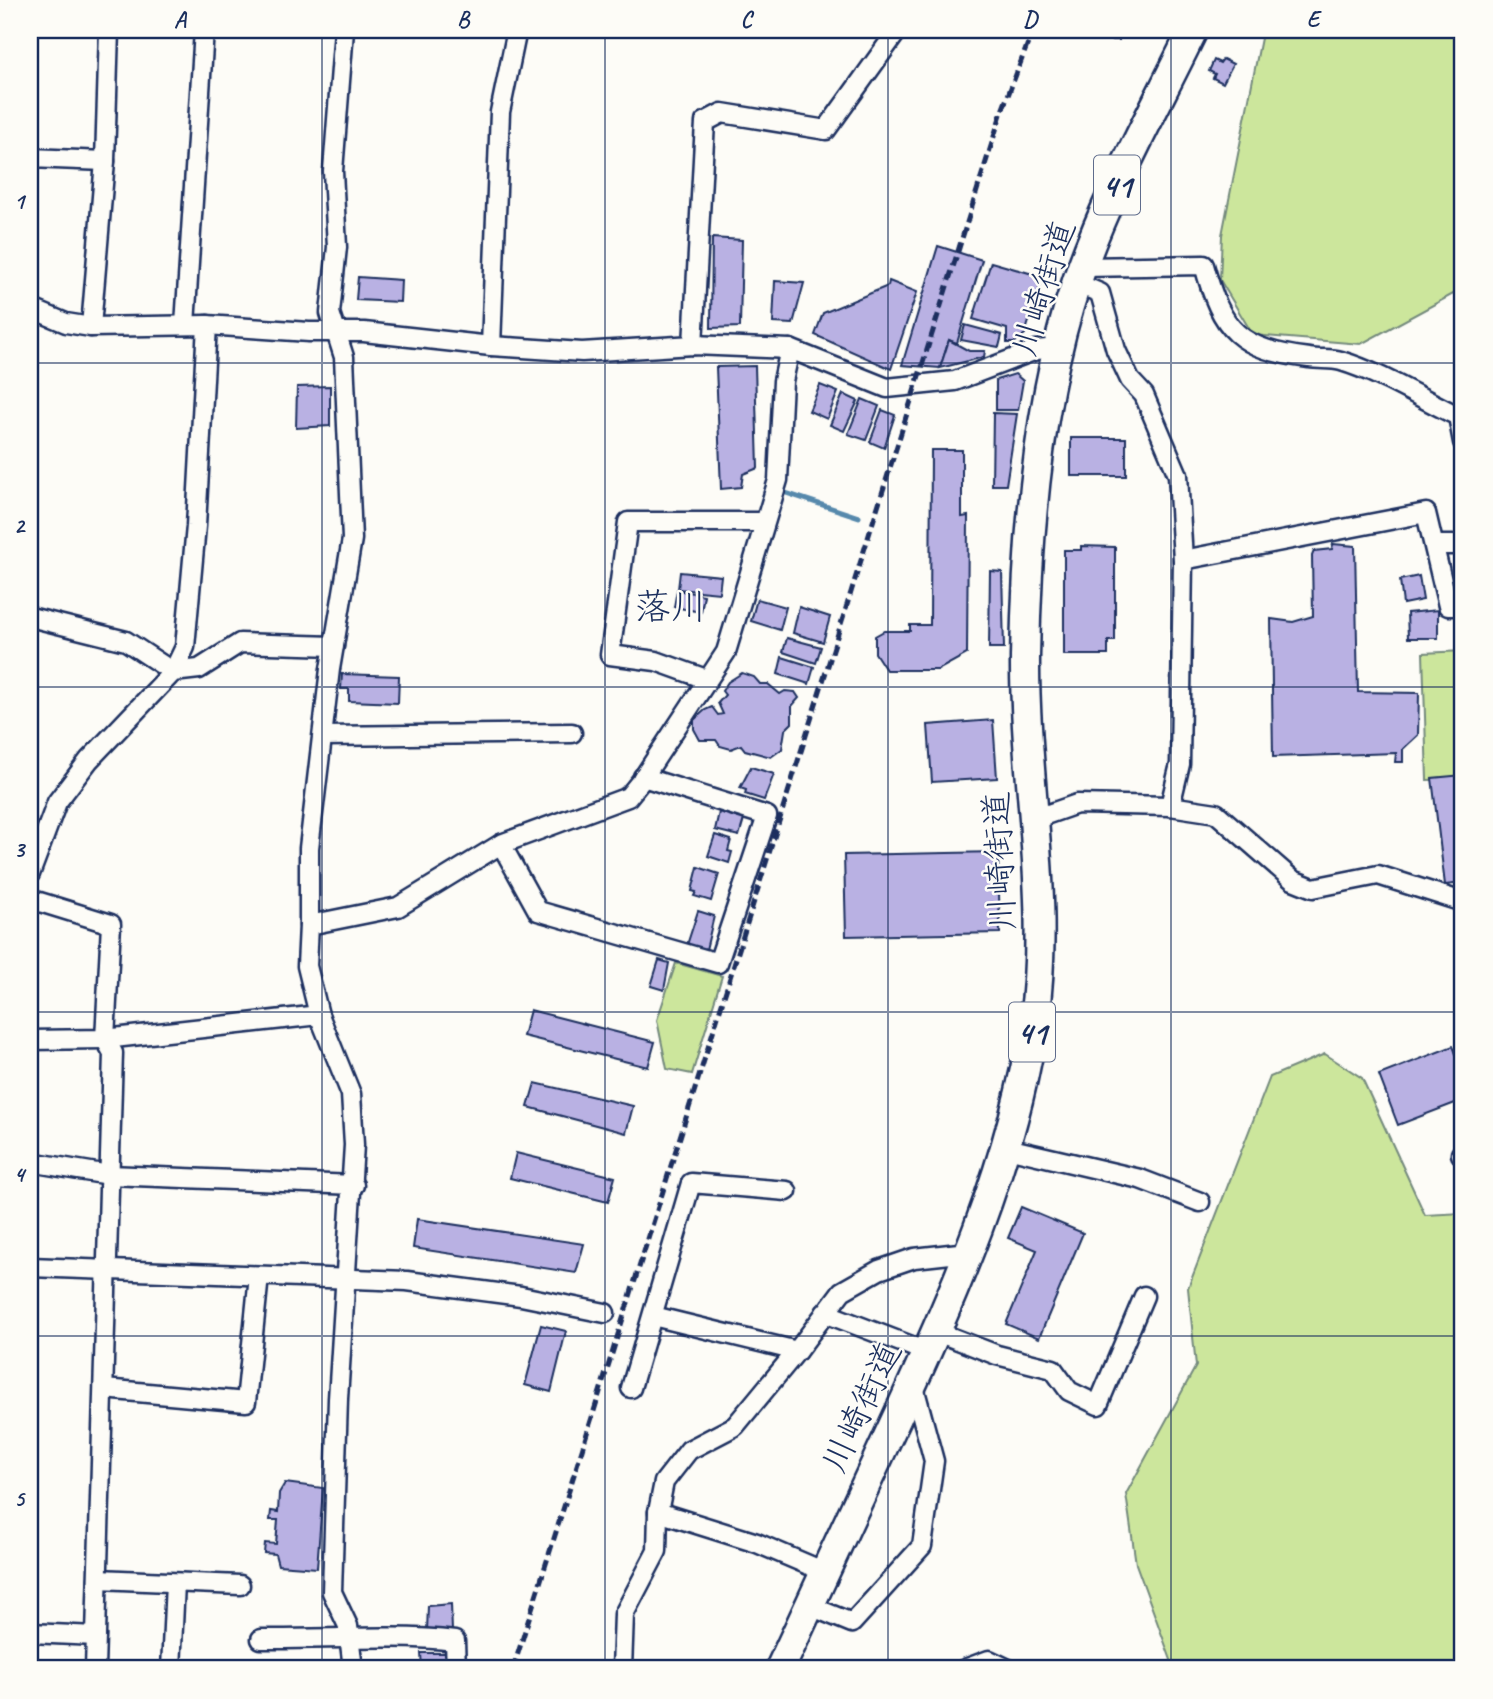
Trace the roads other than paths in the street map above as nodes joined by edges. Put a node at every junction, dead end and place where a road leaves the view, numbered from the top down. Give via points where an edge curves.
1 (109, 30) edge
2 (204, 30) edge
3 (344, 30) edge
4 (517, 30) edge
5 (898, 30) edge
6 (1193, 30) edge
7 (30, 158) edge
8 (105, 161) junction
9 (1079, 275) junction
10 (30, 308) edge
11 (185, 325) junction
12 (207, 325) junction
13 (90, 327) junction
14 (336, 332) junction
15 (693, 345) junction
16 (491, 346) junction
17 (1059, 348) junction
18 (790, 349) junction
19 (1463, 442) edge
20 (764, 522) junction
21 (1435, 545) junction
22 (1463, 545) edge
23 (1183, 560) junction
24 (1463, 606) edge
25 (30, 617) edge
26 (334, 646) junction
27 (173, 672) junction
28 (706, 679) junction
29 (572, 733) dead end
30 (323, 736) junction
31 (643, 778) junction
32 (1170, 806) junction
33 (1034, 819) junction
34 (501, 844) junction
35 (30, 874) edge
36 (30, 899) edge
37 (1463, 902) edge
38 (309, 925) junction
39 (319, 1015) junction
40 (104, 1039) junction
41 (30, 1040) edge
42 (1007, 1148) junction
43 (30, 1162) edge
44 (109, 1175) junction
45 (354, 1185) junction
46 (787, 1191) dead end
47 (1200, 1202) dead end
48 (968, 1252) junction
49 (30, 1267) edge
50 (108, 1269) junction
51 (259, 1276) junction
52 (344, 1278) junction
53 (1144, 1296) dead end
54 (605, 1313) dead end
55 (825, 1313) junction
56 (653, 1316) junction
57 (931, 1342) junction
58 (797, 1350) junction
59 (913, 1383) junction
60 (631, 1388) dead end
61 (104, 1389) junction
62 (657, 1512) junction
63 (825, 1572) junction
64 (98, 1579) junction
65 (175, 1583) junction
66 (240, 1585) dead end
67 (810, 1606) junction
68 (30, 1633) edge
69 (96, 1636) junction
70 (261, 1639) dead end
71 (349, 1640) junction
72 (95, 1669) edge
73 (171, 1669) edge
74 (353, 1669) edge
75 (456, 1669) edge
76 (622, 1669) edge
77 (780, 1669) edge
78 (965, 1669) edge
79 (1009, 1669) edge

1 - 8 street
2 - 11 street
3 - 14 street via 333,171 337,247 330,313
4 - 16 street via 500,112
5 - 15 street via 826,130 722,113 705,122
6 - 9 main road, 川崎街道 / 41 via 1113,193
7 - 8 street
8 - 13 street
9 - 17 main road, 川崎街道 / 41
9 - 19 street via 1203,265 1214,303 1238,338 1271,351 1340,361 1387,382 1458,416
9 - 23 street via 1100,293 1116,350 1130,380 1144,395 1178,475
10 - 13 street
11 - 12 street
11 - 13 street
12 - 14 street
12 - 27 street via 185,647
14 - 16 street
14 - 26 street via 344,357 352,539
15 - 16 street via 582,352
15 - 18 street
17 - 18 street via 1036,350 955,381 887,388
17 - 33 main road, 川崎街道 / 41 via 1029,553 1025,661
18 - 20 street via 783,381 778,480
20 - 28 street via 726,652
20 - 28 street via 628,522 610,655 656,661
21 - 22 street
21 - 23 street via 1426,513
21 - 24 street via 1448,606
23 - 32 street via 1180,764
25 - 27 street via 127,641
26 - 27 street via 240,643 198,669
26 - 30 street
27 - 35 street via 89,760 57,802
28 - 31 street
29 - 30 street
30 - 38 street via 308,856
31 - 34 street via 628,796
31 - 34 street via 766,816 718,963 538,911
32 - 33 street via 1077,804
32 - 37 street via 1216,813 1293,880 1313,888 1378,876
33 - 42 main road, 川崎街道 / 41 via 1040,954 1026,1067
34 - 38 street via 398,907
36 - 40 street via 111,924
38 - 39 street via 307,966
39 - 40 street
39 - 45 street via 351,1094
40 - 41 street
40 - 44 street via 113,1053
42 - 47 street via 1140,1179
42 - 48 main road, 川崎街道 / 41
43 - 44 street
44 - 45 street
44 - 50 street
45 - 52 street
46 - 56 street via 691,1184
48 - 55 street via 914,1258 880,1270 842,1291
48 - 57 main road, 川崎街道 / 41
49 - 50 street
50 - 51 street
50 - 61 street
51 - 52 street
51 - 61 street via 246,1402
52 - 54 street via 522,1296
52 - 71 street via 332,1592 348,1626
53 - 57 street via 1098,1405 1069,1391 1053,1370
55 - 57 street
55 - 58 street
56 - 58 street
56 - 60 street
57 - 59 main road, 川崎街道 / 41
58 - 62 street via 735,1426 689,1450 664,1482
59 - 63 main road, 川崎街道 / 41
59 - 67 street via 934,1461 922,1546 852,1623
61 - 64 street
62 - 63 street via 757,1543
62 - 76 street via 657,1551 624,1614
63 - 67 main road, 川崎街道 / 41
64 - 65 street
64 - 69 street
65 - 66 street
65 - 73 street
67 - 77 main road, 川崎街道 / 41
68 - 69 street
69 - 72 street
70 - 71 street
71 - 74 street
71 - 75 street via 418,1637 455,1642
78 - 79 street via 989,1660

